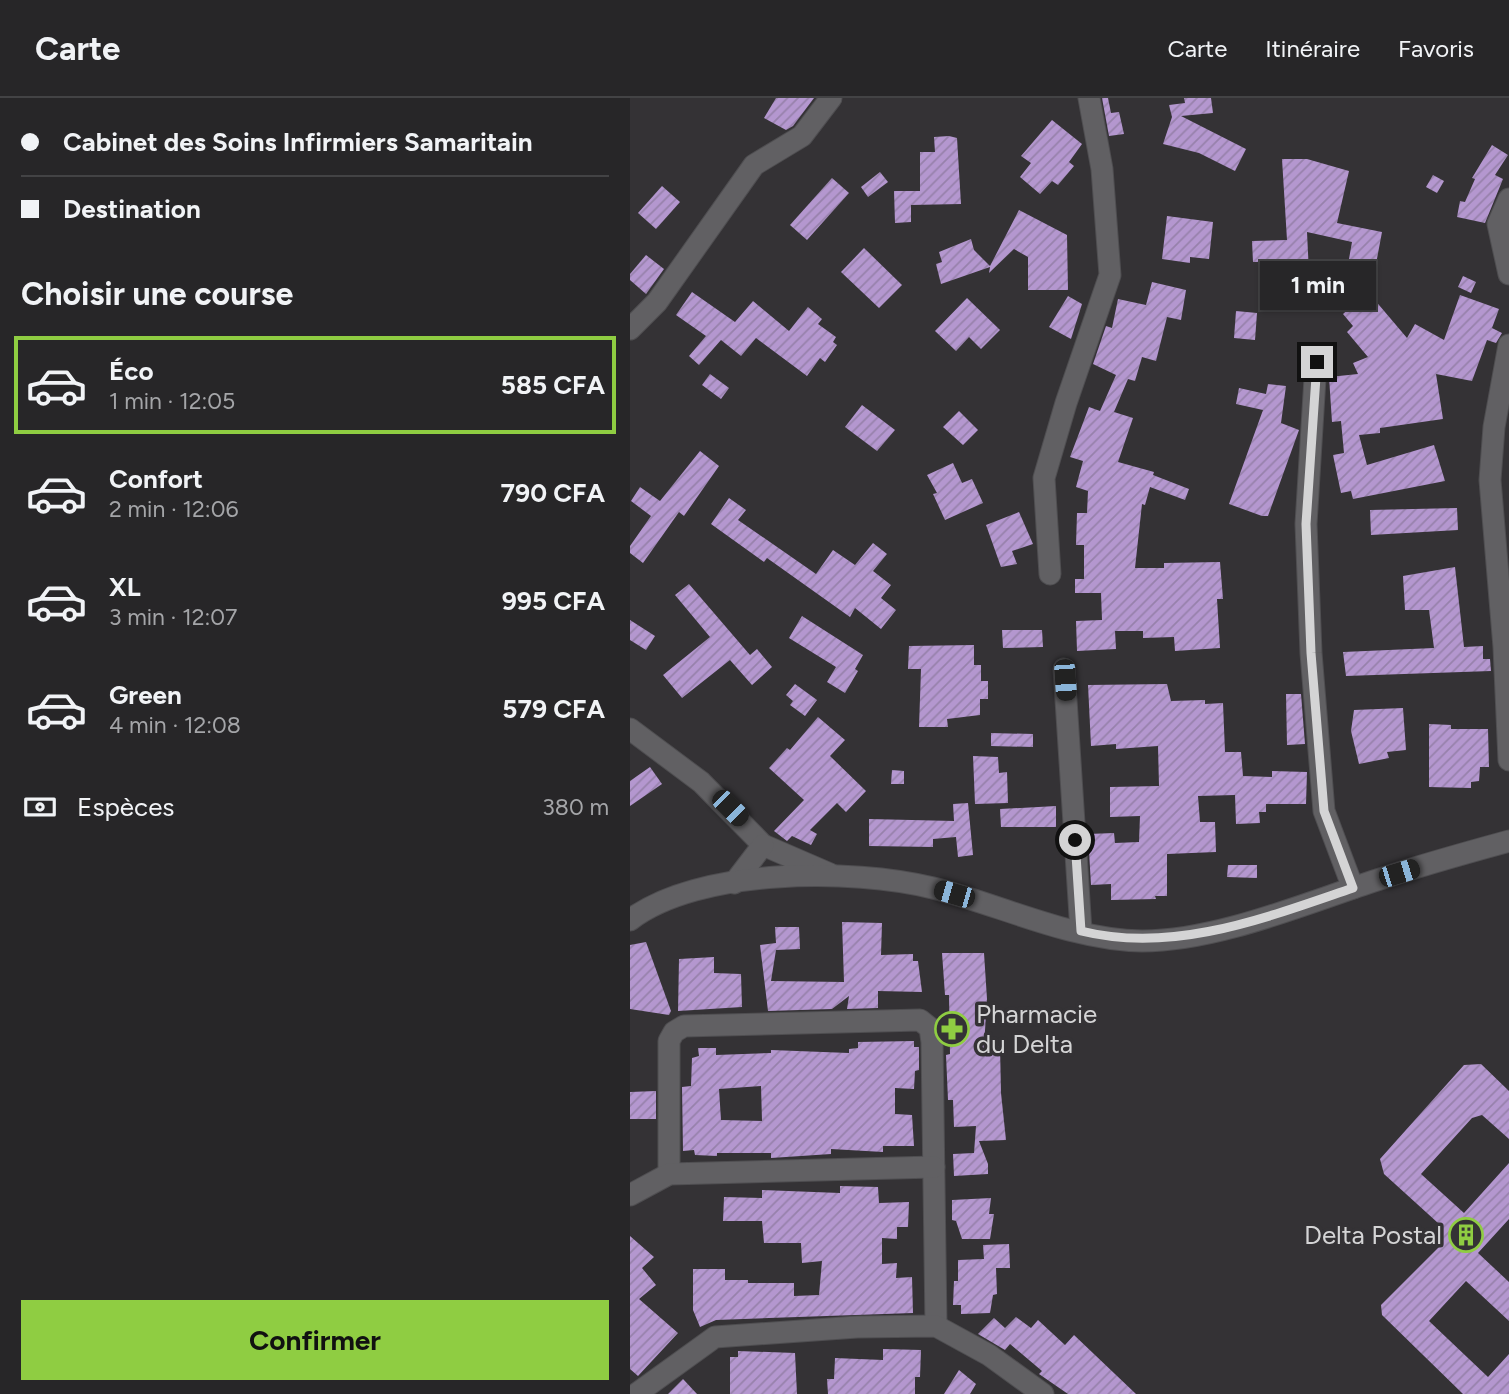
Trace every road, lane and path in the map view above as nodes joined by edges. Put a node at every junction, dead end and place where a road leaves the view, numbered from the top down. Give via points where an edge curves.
1 (831, 98) edge
2 (1089, 98) edge
3 (1509, 199) edge
4 (1509, 274) edge
5 (630, 329) edge
6 (1509, 345) edge
7 (1317, 362) dead end
8 (1502, 517) edge
9 (1050, 574) dead end
10 (1064, 670) dead end
11 (630, 729) edge
12 (1509, 760) edge
13 (1509, 841) edge
14 (764, 845) junction
15 (836, 877) junction
16 (734, 883) junction
17 (1353, 888) junction
18 (630, 920) edge
19 (1081, 931) junction
20 (934, 1167) junction
21 (669, 1174) junction
22 (630, 1195) edge
23 (936, 1326) junction
24 (636, 1394) edge
25 (1042, 1394) edge

1 - 5 street via 802,136 754,166 657,302
2 - 9 street via 1102,169 1110,275 1044,478
3 - 4 street via 1498,224
6 - 8 street via 1490,480
7 - 17 street via 1306,524 1311,653 1324,811
8 - 12 street
10 - 19 street
11 - 14 street via 701,782
13 - 17 street
14 - 15 street
14 - 16 street
15 - 16 street
15 - 19 street via 930,887
16 - 18 street via 697,887
17 - 19 street via 1177,938 1143,941
20 - 21 street
20 - 21 street via 932,1042 930,1028 913,1018 684,1026 674,1032 670,1041
20 - 23 street
21 - 22 street
23 - 24 street via 715,1337
23 - 25 street via 989,1354

